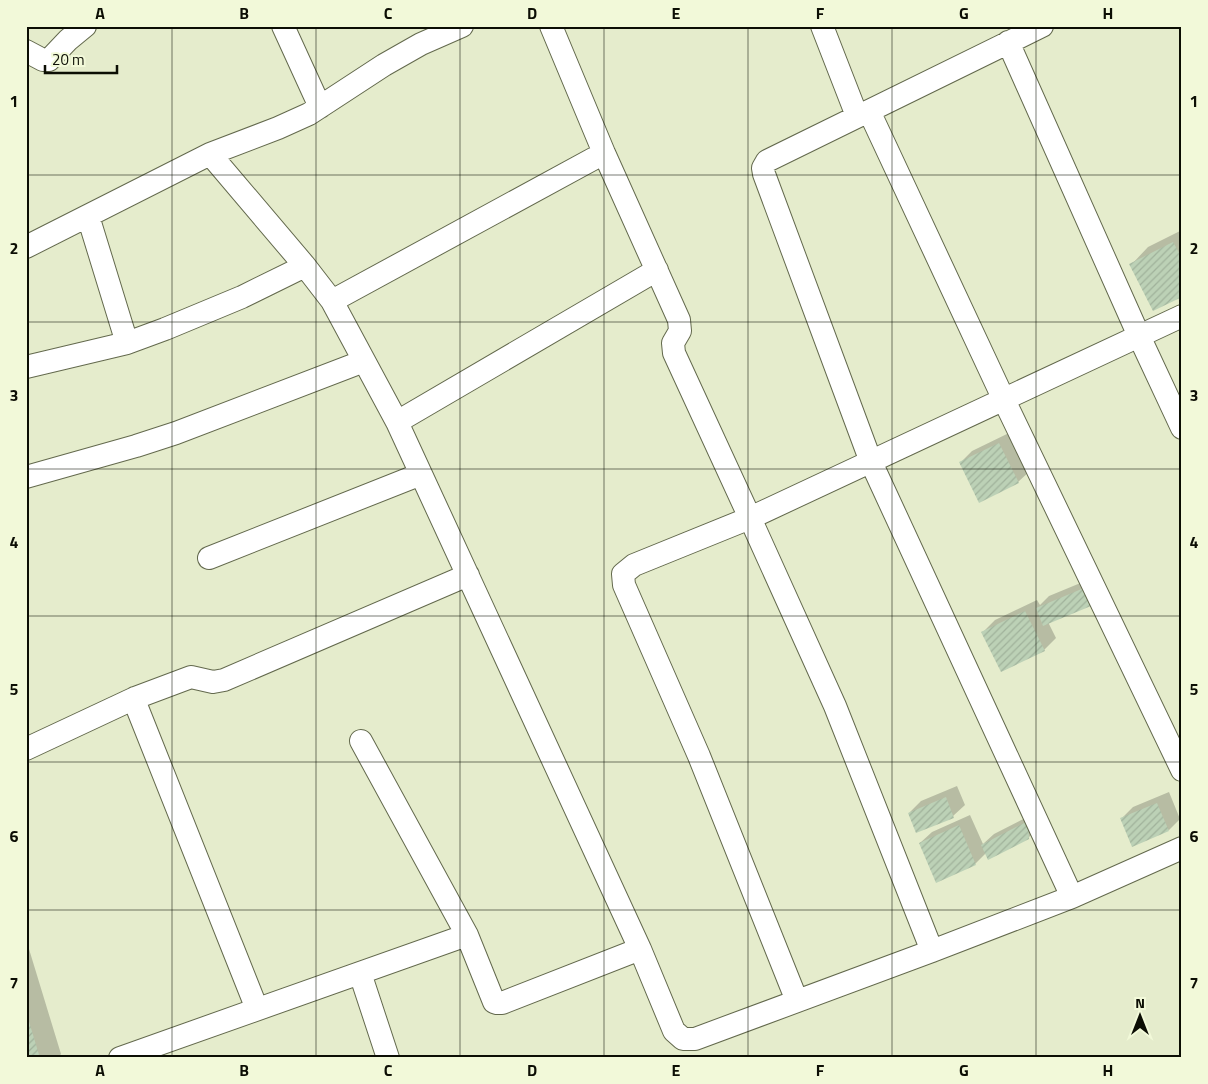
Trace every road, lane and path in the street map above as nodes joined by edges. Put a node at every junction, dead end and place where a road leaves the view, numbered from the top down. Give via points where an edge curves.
1 (84, 26) edge
2 (283, 26) edge
3 (462, 26) edge
4 (551, 26) edge
5 (822, 26) edge
6 (1042, 26) edge
7 (431, 32) edge
8 (1008, 42) junction
9 (26, 51) edge
10 (320, 107) junction
11 (863, 114) junction
12 (604, 153) junction
13 (210, 154) junction
14 (88, 216) junction
15 (26, 248) edge
16 (305, 266) junction
17 (657, 270) junction
18 (332, 301) junction
19 (1182, 316) edge
20 (1139, 336) junction
21 (126, 343) junction
22 (364, 361) junction
23 (26, 367) edge
24 (1004, 400) junction
25 (398, 422) junction
26 (1182, 428) edge
27 (871, 462) junction
28 (421, 474) junction
29 (26, 477) edge
30 (750, 518) junction
31 (209, 558) dead end
32 (468, 575) junction
33 (135, 698) junction
34 (361, 741) dead end
35 (26, 750) edge
36 (1182, 770) edge
37 (1182, 848) edge
38 (1072, 897) junction
39 (467, 935) junction
40 (640, 949) junction
41 (932, 951) junction
42 (360, 973) junction
43 (797, 1001) junction
44 (257, 1009) junction
45 (120, 1058) edge
46 (388, 1058) edge

1 - 9 street via 49,60
2 - 10 street
3 - 7 street
4 - 12 street
5 - 11 street
6 - 8 street
7 - 10 street via 421,44
8 - 11 street
8 - 20 street
10 - 13 street via 278,128
11 - 24 street
11 - 27 street via 767,160 763,168
12 - 17 street
12 - 18 street
13 - 14 street
13 - 16 street
14 - 15 street
14 - 21 street
16 - 18 street
16 - 21 street via 242,297
17 - 25 street
17 - 30 street via 680,320 680,331 673,343 674,353
18 - 22 street
19 - 20 street
20 - 24 street
20 - 26 street
21 - 23 street
22 - 25 street
22 - 29 street via 176,433
24 - 27 street
24 - 36 street
25 - 28 street
27 - 30 street
27 - 38 street
28 - 31 street
28 - 32 street
30 - 41 street via 834,706
30 - 43 street via 634,565 623,574 624,585 699,756
32 - 33 street via 224,680 213,682 191,677
32 - 40 street
33 - 35 street
33 - 44 street
34 - 39 street
37 - 38 street
38 - 41 street
39 - 40 street via 497,1003
39 - 42 street
40 - 43 street via 674,1032 683,1039 696,1039
41 - 43 street
42 - 44 street
42 - 46 street
44 - 45 street

